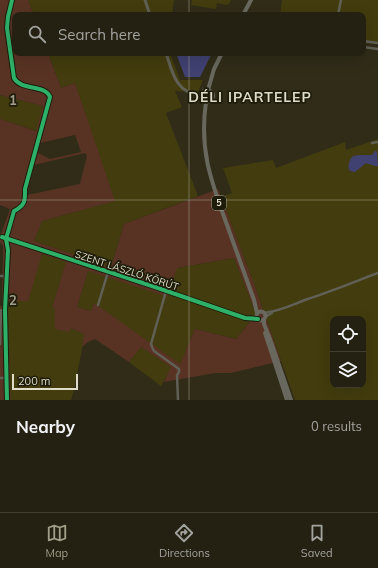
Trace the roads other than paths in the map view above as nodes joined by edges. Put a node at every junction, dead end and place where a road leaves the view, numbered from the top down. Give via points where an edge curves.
1 (12, 0) edge
2 (145, 0) edge
3 (251, 0) edge
4 (341, 0) edge
5 (149, 12) edge
6 (245, 12) edge
7 (339, 12) edge
8 (366, 41) edge
9 (378, 43) edge
10 (366, 47) edge
11 (378, 49) edge
12 (167, 56) edge
13 (220, 56) edge
14 (208, 90) junction
15 (200, 96) junction
16 (206, 102) junction
17 (378, 142) edge
18 (372, 143) dead end
19 (0, 237) edge
20 (6, 239) junction
21 (108, 272) junction
22 (378, 273) edge
23 (0, 276) edge
24 (7, 276) junction
25 (166, 291) junction
26 (98, 305) dead end
27 (2, 310) edge
28 (261, 316) junction
29 (0, 344) edge
30 (0, 378) edge
31 (6, 378) junction
32 (285, 387) junction
33 (7, 400) edge
34 (178, 400) edge
35 (287, 400) edge
36 (291, 400) edge

1 - 20 street via 7,28 14,78 21,84 45,91 50,97 25,188 24,203 14,211
2 - 5 street
3 - 6 main road
4 - 7 street
8 - 9 street
10 - 11 street
12 - 15 street via 179,86
13 - 14 main road, 5
14 - 15 main road via 203,91
14 - 16 main road, 5 via 212,93 212,98
15 - 16 main road
16 - 28 main road, 5 via 203,131 208,166
17 - 18 street
19 - 20 street, SZENT LÁSZLÓ KÖRÚT
20 - 21 street, SZENT LÁSZLÓ KÖRÚT
20 - 24 street
21 - 25 street, SZENT LÁSZLÓ KÖRÚT
21 - 26 street
22 - 28 street
23 - 24 street
24 - 27 street
25 - 28 street, SZENT LÁSZLÓ KÖRÚT via 245,318
25 - 34 street via 151,344 154,351 178,369
27 - 29 street
27 - 31 street
28 - 32 main road, 5
30 - 31 street
31 - 33 street
32 - 35 main road, 5
32 - 36 main road, 5

